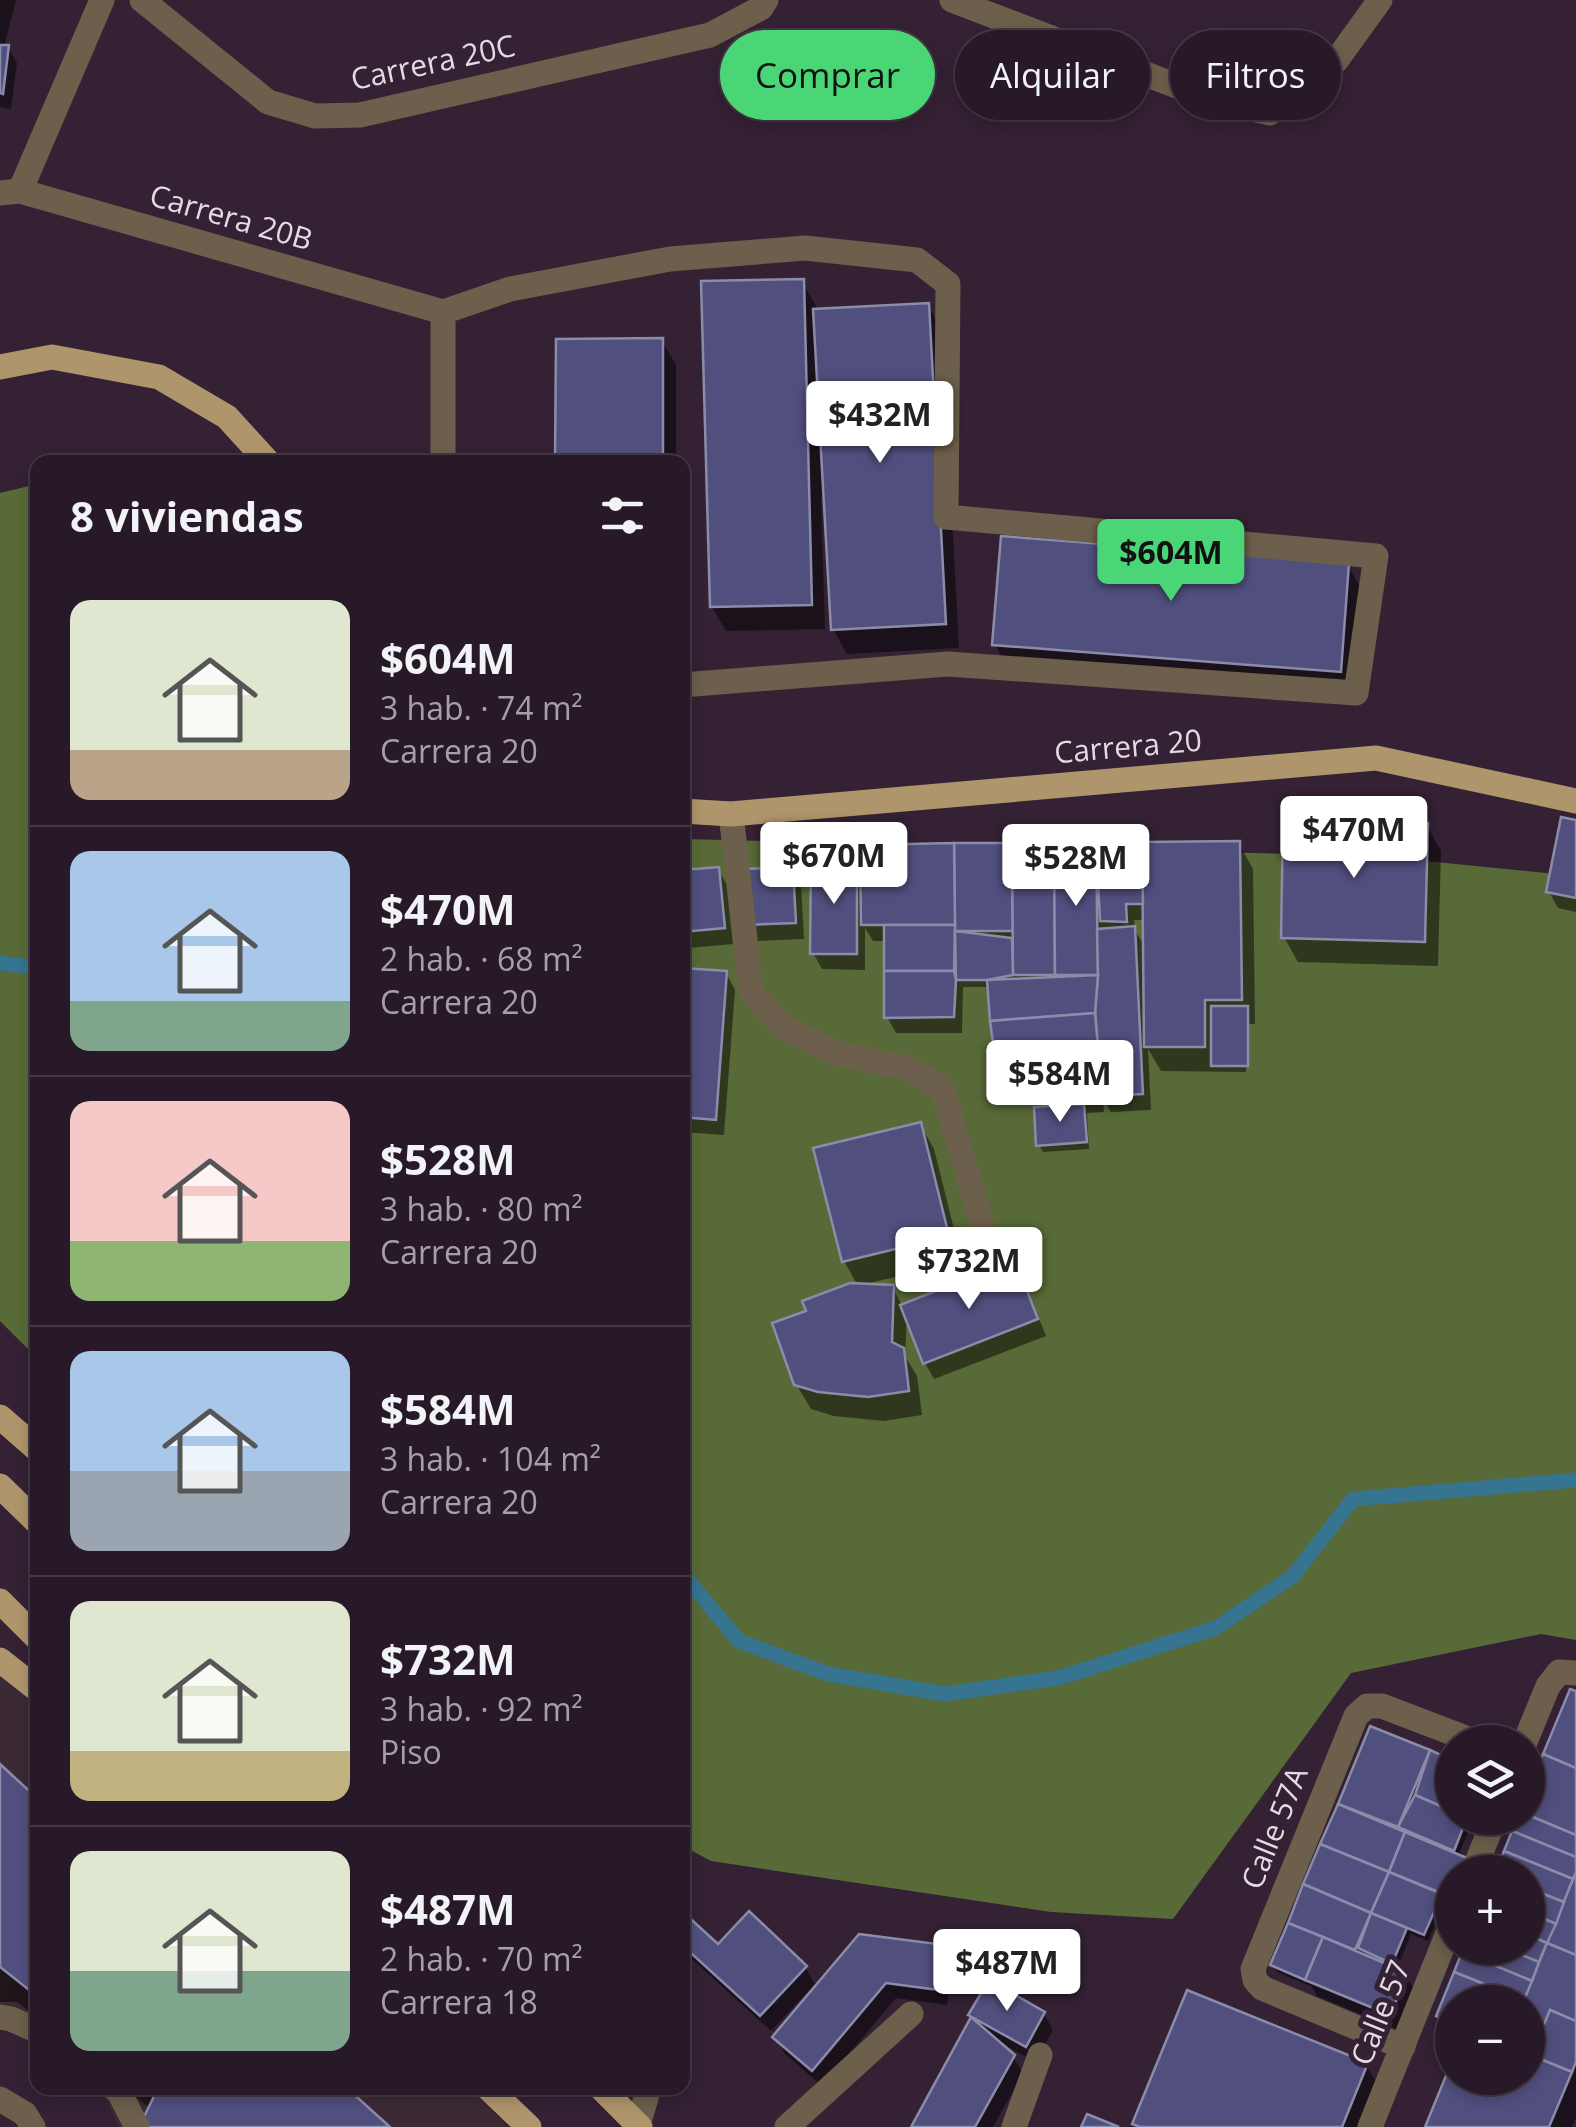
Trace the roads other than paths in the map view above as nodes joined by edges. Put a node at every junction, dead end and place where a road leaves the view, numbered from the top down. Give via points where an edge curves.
1 (102, 0) edge
2 (142, 0) edge
3 (766, 0) edge
4 (952, 0) edge
5 (1380, 0) edge
6 (10, 192) edge
7 (443, 312) junction
8 (0, 367) edge
9 (262, 455) edge
10 (442, 455) edge
11 (690, 684) edge
12 (1576, 801) edge
13 (690, 812) edge
14 (730, 814) junction
15 (981, 1220) dead end
16 (0, 1417) edge
17 (30, 1443) edge
18 (0, 1486) edge
19 (30, 1516) edge
20 (0, 1601) edge
21 (30, 1631) edge
22 (0, 1661) edge
23 (1568, 1672) edge
24 (30, 1684) edge
25 (1532, 1725) edge
26 (1435, 1726) edge
27 (1435, 1965) edge
28 (911, 2014) dead end
29 (0, 2018) edge
30 (30, 2027) edge
31 (1403, 2047) junction
32 (1040, 2055) dead end
33 (121, 2095) edge
34 (495, 2095) edge
35 (608, 2095) edge
36 (647, 2095) edge
37 (0, 2099) edge
38 (29, 2121) edge
39 (639, 2126) edge
40 (137, 2127) edge
41 (529, 2127) edge
42 (788, 2127) edge
43 (1014, 2127) edge
44 (1370, 2127) edge

1 - 6 street
2 - 3 street, Carrera 20C via 268,102 315,116 360,114 710,34
4 - 5 street via 1216,101 1270,113 1336,61
6 - 7 street, Carrera 20B
7 - 10 street
7 - 11 street via 510,289 670,259 805,248 917,260 948,284 946,517 1376,556 1356,693 948,664
8 - 9 main road via 52,357 160,377 228,417
12 - 14 main road, Carrera 20 via 1376,758
13 - 14 main road, Carrera 20
14 - 15 street via 751,992 785,1028 821,1046 904,1067 942,1087
16 - 17 main road
18 - 19 main road
20 - 21 main road
22 - 24 main road
23 - 25 street via 1548,1686
26 - 31 street, Calle 57A via 1382,1706 1368,1706 1356,1716 1253,1969 1262,1988
27 - 31 street, Calle 57
28 - 42 street
29 - 30 street
31 - 44 street, Calle 57
32 - 43 street
33 - 40 street
34 - 41 main road
35 - 39 main road
36 - 39 street
37 - 38 street

